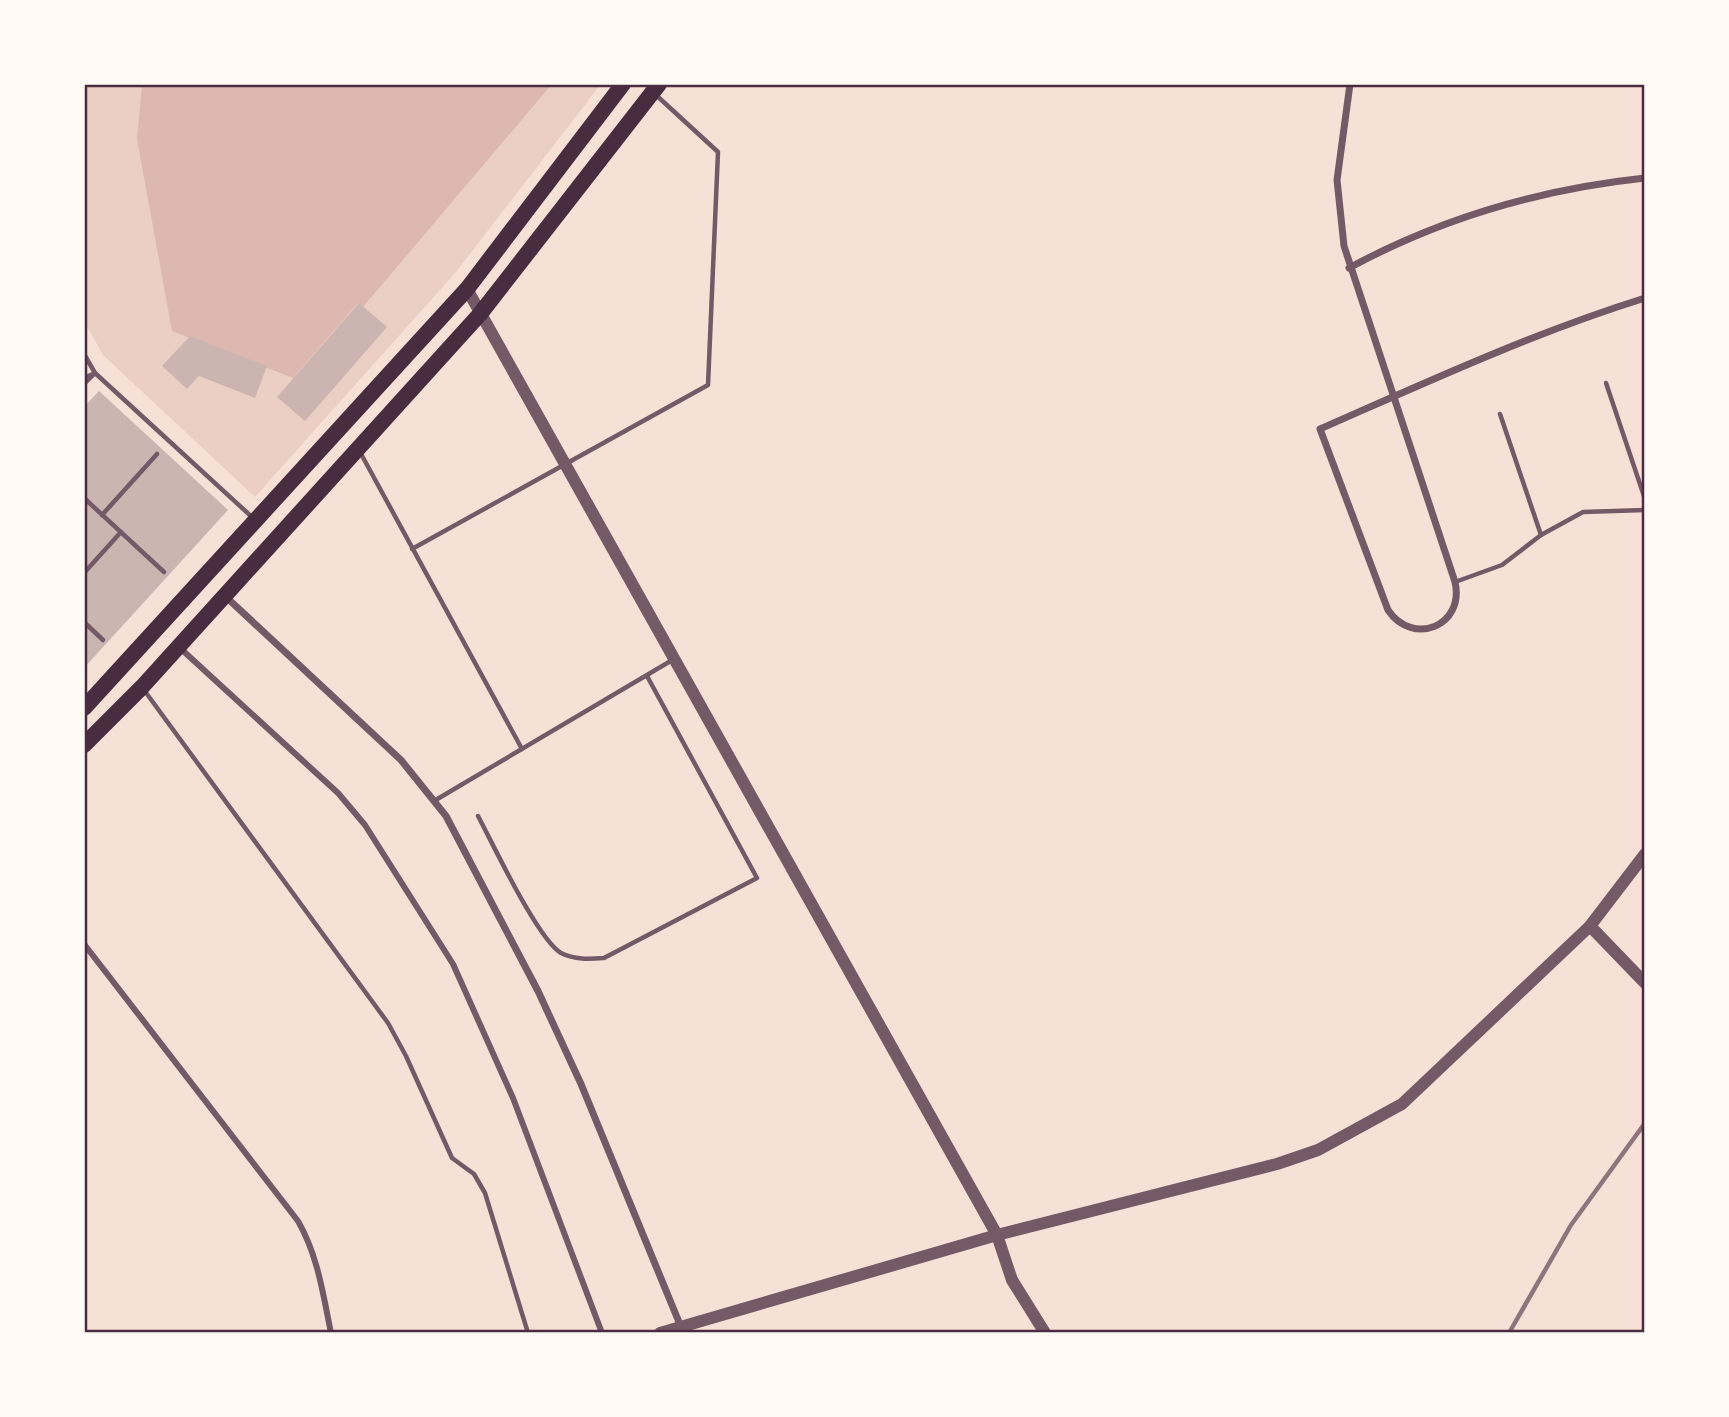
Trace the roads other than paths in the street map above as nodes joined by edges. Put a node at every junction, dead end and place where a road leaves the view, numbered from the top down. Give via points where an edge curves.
1 (623, 84) edge
2 (1350, 84) edge
3 (656, 88) edge
4 (1645, 178) edge
5 (1349, 268) junction
6 (467, 289) junction
7 (1645, 298) edge
8 (480, 314) junction
9 (84, 354) edge
10 (94, 373) junction
11 (84, 379) edge
12 (1606, 383) dead end
13 (84, 384) edge
14 (1393, 397) junction
15 (1500, 414) dead end
16 (358, 448) junction
17 (157, 454) dead end
18 (564, 462) junction
19 (84, 498) edge
20 (1645, 499) edge
21 (1645, 510) edge
22 (102, 515) junction
23 (256, 521) junction
24 (121, 532) junction
25 (1541, 535) junction
26 (412, 549) junction
27 (164, 572) dead end
28 (84, 573) edge
29 (1455, 582) junction
30 (224, 596) junction
31 (84, 622) edge
32 (103, 640) dead end
33 (178, 646) junction
34 (674, 659) junction
35 (647, 676) junction
36 (142, 687) junction
37 (84, 708) edge
38 (84, 746) edge
39 (522, 749) junction
40 (434, 801) junction
41 (478, 816) dead end
42 (1645, 854) edge
43 (1590, 926) junction
44 (84, 944) edge
45 (1645, 983) edge
46 (997, 1236) junction
47 (681, 1327) junction
48 (331, 1333) edge
49 (528, 1333) edge
50 (602, 1333) edge
51 (660, 1333) edge
52 (1045, 1333) edge

1 - 6 main road
2 - 5 street via 1337,180
3 - 8 main road
3 - 18 lane via 718,152 708,385
4 - 5 street via 1485,209 1408,238
5 - 14 street
6 - 8 street
6 - 23 main road
7 - 14 street via 1506,348
8 - 16 main road
8 - 18 street
9 - 10 lane
10 - 11 lane
10 - 13 lane
10 - 23 lane
12 - 20 lane
14 - 29 street
14 - 29 street via 1320,429 1393,617 1413,630 1437,627 1456,605
15 - 25 lane
16 - 26 lane
16 - 30 main road
17 - 22 lane
18 - 26 lane
18 - 34 street
19 - 22 lane
21 - 25 lane via 1583,512
22 - 24 lane
23 - 37 main road
24 - 27 lane
24 - 28 lane
25 - 29 lane via 1502,565
26 - 39 lane
30 - 33 main road
30 - 40 street via 401,760
31 - 32 lane
33 - 36 main road
33 - 50 street via 338,793 365,825 453,964 513,1098
34 - 35 lane
34 - 46 street
35 - 39 lane
35 - 41 lane via 757,878 604,958 580,959 560,953 541,931
36 - 38 main road
36 - 49 lane via 388,1023 440,1137 452,1158 474,1174 485,1193
39 - 40 lane
40 - 47 street via 538,991
42 - 43 street
43 - 45 street
43 - 46 street via 1402,1104 1362,1128 1277,1164
44 - 48 street via 298,1221 312,1244
46 - 47 street
46 - 52 street via 1017,1290
47 - 51 street

